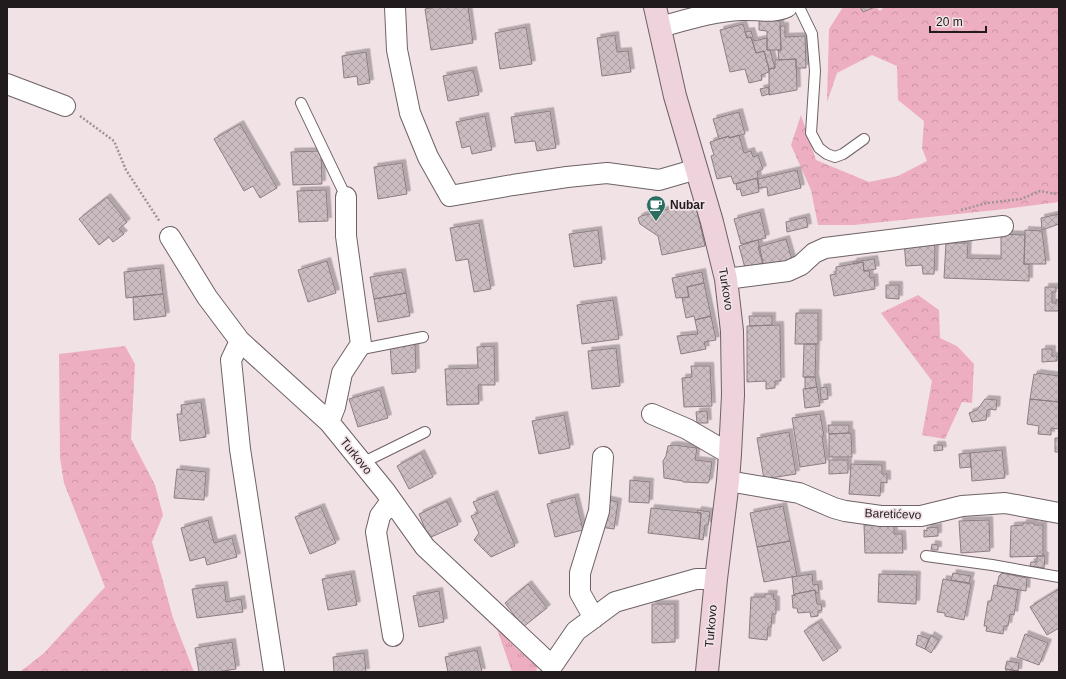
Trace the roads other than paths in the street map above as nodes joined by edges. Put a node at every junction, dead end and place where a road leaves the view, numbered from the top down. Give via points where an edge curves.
1 (395, 7) edge
2 (787, 7) edge
3 (800, 7) edge
4 (658, 17) edge
5 (7, 84) edge
6 (301, 102) dead end
7 (65, 106) road end
8 (864, 139) dead end
9 (697, 169) junction
10 (346, 197) joint
11 (1003, 226) dead end
12 (170, 237) road end
13 (726, 279) junction
14 (423, 337) dead end
15 (240, 341) junction
16 (357, 350) junction
17 (652, 414) dead end
18 (329, 422) junction
19 (426, 432) dead end
20 (730, 454) junction
21 (603, 456) dead end
22 (362, 463) junction
23 (728, 481) junction
24 (392, 501) junction
25 (1059, 514) edge
26 (926, 556) dead end
27 (1059, 577) edge
28 (716, 579) junction
29 (594, 618) junction
30 (393, 636) dead end
31 (554, 670) edge
32 (274, 671) dead end
33 (707, 672) edge

1 - 9 street via 397,50 410,113 428,157 450,196 607,173 659,180
2 - 4 street via 769,11 742,10
3 - 8 lane via 810,29 815,71 811,134 819,148 835,157
4 - 9 main road, Turkovo via 676,96
5 - 7 street
6 - 10 lane
9 - 13 main road, Turkovo
10 - 16 street via 346,236 361,344
11 - 13 street via 825,248 788,271
12 - 15 street, Turkovo via 207,297
13 - 20 main road, Turkovo via 732,339
14 - 16 lane
15 - 18 street, Turkovo
15 - 32 street via 231,360 240,449
16 - 18 street via 342,373
17 - 20 street via 687,429
18 - 22 street, Turkovo
19 - 22 lane
20 - 23 main road, Turkovo
21 - 29 street via 599,511 580,573 580,593
22 - 24 street, Turkovo
23 - 25 street, Baretićevo via 799,493 834,508 881,516 921,516 962,506 1005,502
23 - 28 main road, Turkovo
24 - 30 street via 380,516 376,532
24 - 31 street, Turkovo via 425,547
26 - 27 lane
28 - 29 street, Turkovo via 696,579 616,602
28 - 33 main road, Turkovo
29 - 31 street, Turkovo via 576,630

